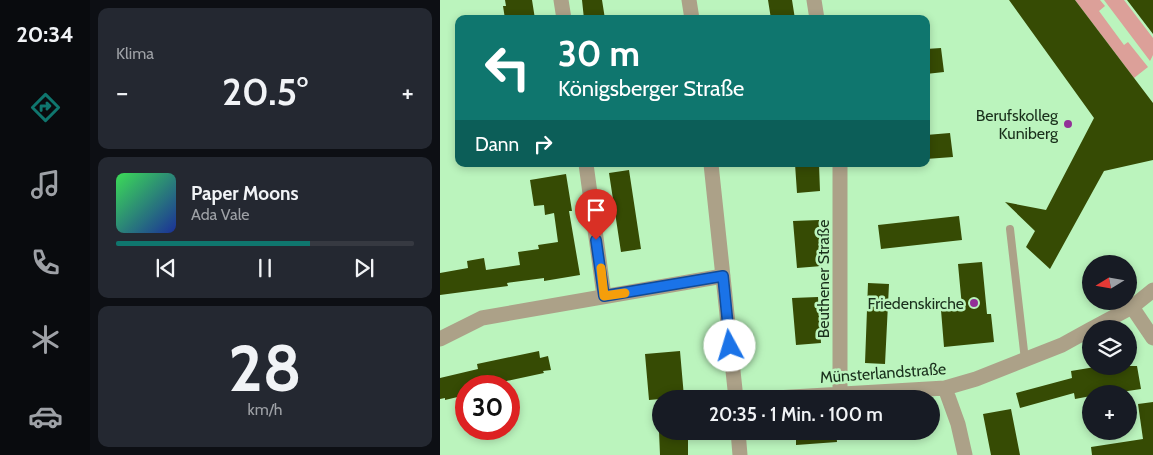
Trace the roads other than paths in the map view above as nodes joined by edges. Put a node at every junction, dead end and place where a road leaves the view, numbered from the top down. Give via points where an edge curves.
1 (561, 0) edge
2 (689, 0) edge
3 (814, 0) edge
4 (563, 15) edge
5 (691, 15) edge
6 (816, 15) edge
7 (586, 167) edge
8 (711, 167) edge
9 (840, 167) edge
10 (1010, 229) dead end
11 (723, 276) junction
12 (1153, 290) edge
13 (604, 296) junction
14 (1138, 302) edge
15 (1126, 310) edge
16 (1134, 310) edge
17 (1108, 320) edge
18 (1082, 334) edge
19 (1153, 338) edge
20 (440, 339) edge
21 (1025, 360) junction
22 (945, 388) junction
23 (735, 390) edge
24 (840, 390) edge
25 (910, 390) edge
26 (739, 440) edge
27 (740, 455) edge
28 (965, 455) edge

1 - 4 street
2 - 5 street
3 - 6 street
7 - 13 street
8 - 11 street
9 - 24 street, Beuthener Straße
10 - 21 lane
11 - 13 street
11 - 23 street
12 - 14 street, Münsterlandstraße
13 - 20 street via 482,318
15 - 17 street, Münsterlandstraße
16 - 19 street
18 - 21 street, Münsterlandstraße
21 - 22 street, Münsterlandstraße
22 - 25 street, Münsterlandstraße
22 - 28 street
26 - 27 street

